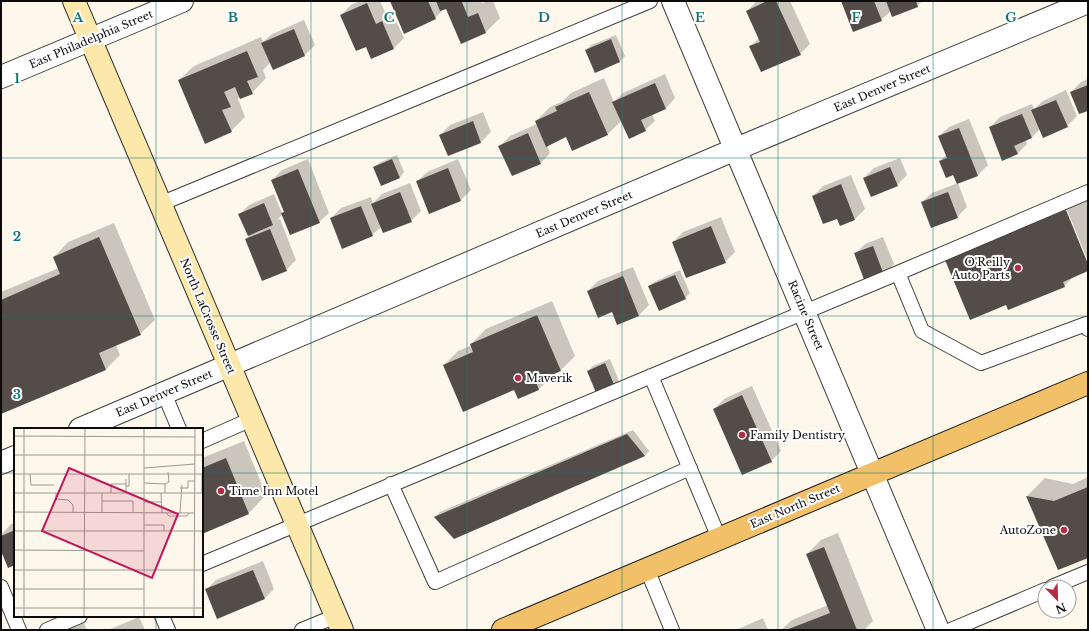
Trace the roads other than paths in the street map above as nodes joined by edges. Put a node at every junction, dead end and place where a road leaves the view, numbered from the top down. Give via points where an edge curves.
1 (74, 1) edge
2 (182, 1) edge
3 (650, 1) edge
4 (673, 1) edge
5 (1088, 2) edge
6 (90, 40) junction
7 (1, 77) edge
8 (736, 149) junction
9 (1088, 192) edge
10 (160, 204) junction
11 (898, 273) junction
12 (804, 312) junction
13 (1088, 329) edge
14 (229, 366) junction
15 (651, 376) junction
16 (1088, 383) edge
17 (164, 393) junction
18 (252, 419) junction
19 (82, 428) edge
20 (179, 428) edge
21 (203, 440) edge
22 (14, 457) edge
23 (1, 463) edge
24 (690, 468) junction
25 (873, 474) junction
26 (391, 484) junction
27 (297, 524) junction
28 (719, 538) junction
29 (203, 564) edge
30 (647, 569) junction
31 (1088, 572) edge
32 (1071, 579) edge
33 (1, 588) edge
34 (1037, 593) edge
35 (8, 608) edge
36 (78, 617) edge
37 (162, 617) edge
38 (339, 623) edge
39 (516, 627) edge
40 (19, 630) edge
41 (47, 630) edge
42 (168, 630) edge
43 (302, 630) edge
44 (672, 630) edge
45 (938, 630) edge
46 (951, 630) edge

1 - 6 main road, North LaCrosse Street
2 - 6 street, East Philadelphia Street
3 - 10 lane
4 - 8 street, Racine Street
5 - 8 street, East Denver Street
6 - 7 street, East Philadelphia Street
6 - 10 main road, North LaCrosse Street
8 - 12 street, Racine Street
8 - 14 street, East Denver Street
9 - 11 lane
10 - 14 main road, North LaCrosse Street
11 - 12 lane
11 - 13 lane via 922,331 982,363 1086,324
12 - 15 lane
12 - 25 street, Racine Street
14 - 17 street, East Denver Street
14 - 18 main road, North LaCrosse Street
15 - 24 lane
15 - 26 lane
16 - 25 main road, East North Street
17 - 19 street, East Denver Street
17 - 20 lane
18 - 21 lane
18 - 27 main road, North LaCrosse Street
22 - 23 street
24 - 26 lane via 435,582
24 - 28 lane
25 - 28 main road, East North Street
25 - 45 street, Racine Street
26 - 27 lane
27 - 29 lane
27 - 38 main road, North LaCrosse Street
28 - 30 main road, East North Street
30 - 39 main road, East North Street
30 - 44 lane
31 - 32 lane
33 - 35 lane
34 - 46 lane
35 - 40 lane
36 - 41 lane
37 - 42 lane
38 - 43 lane

